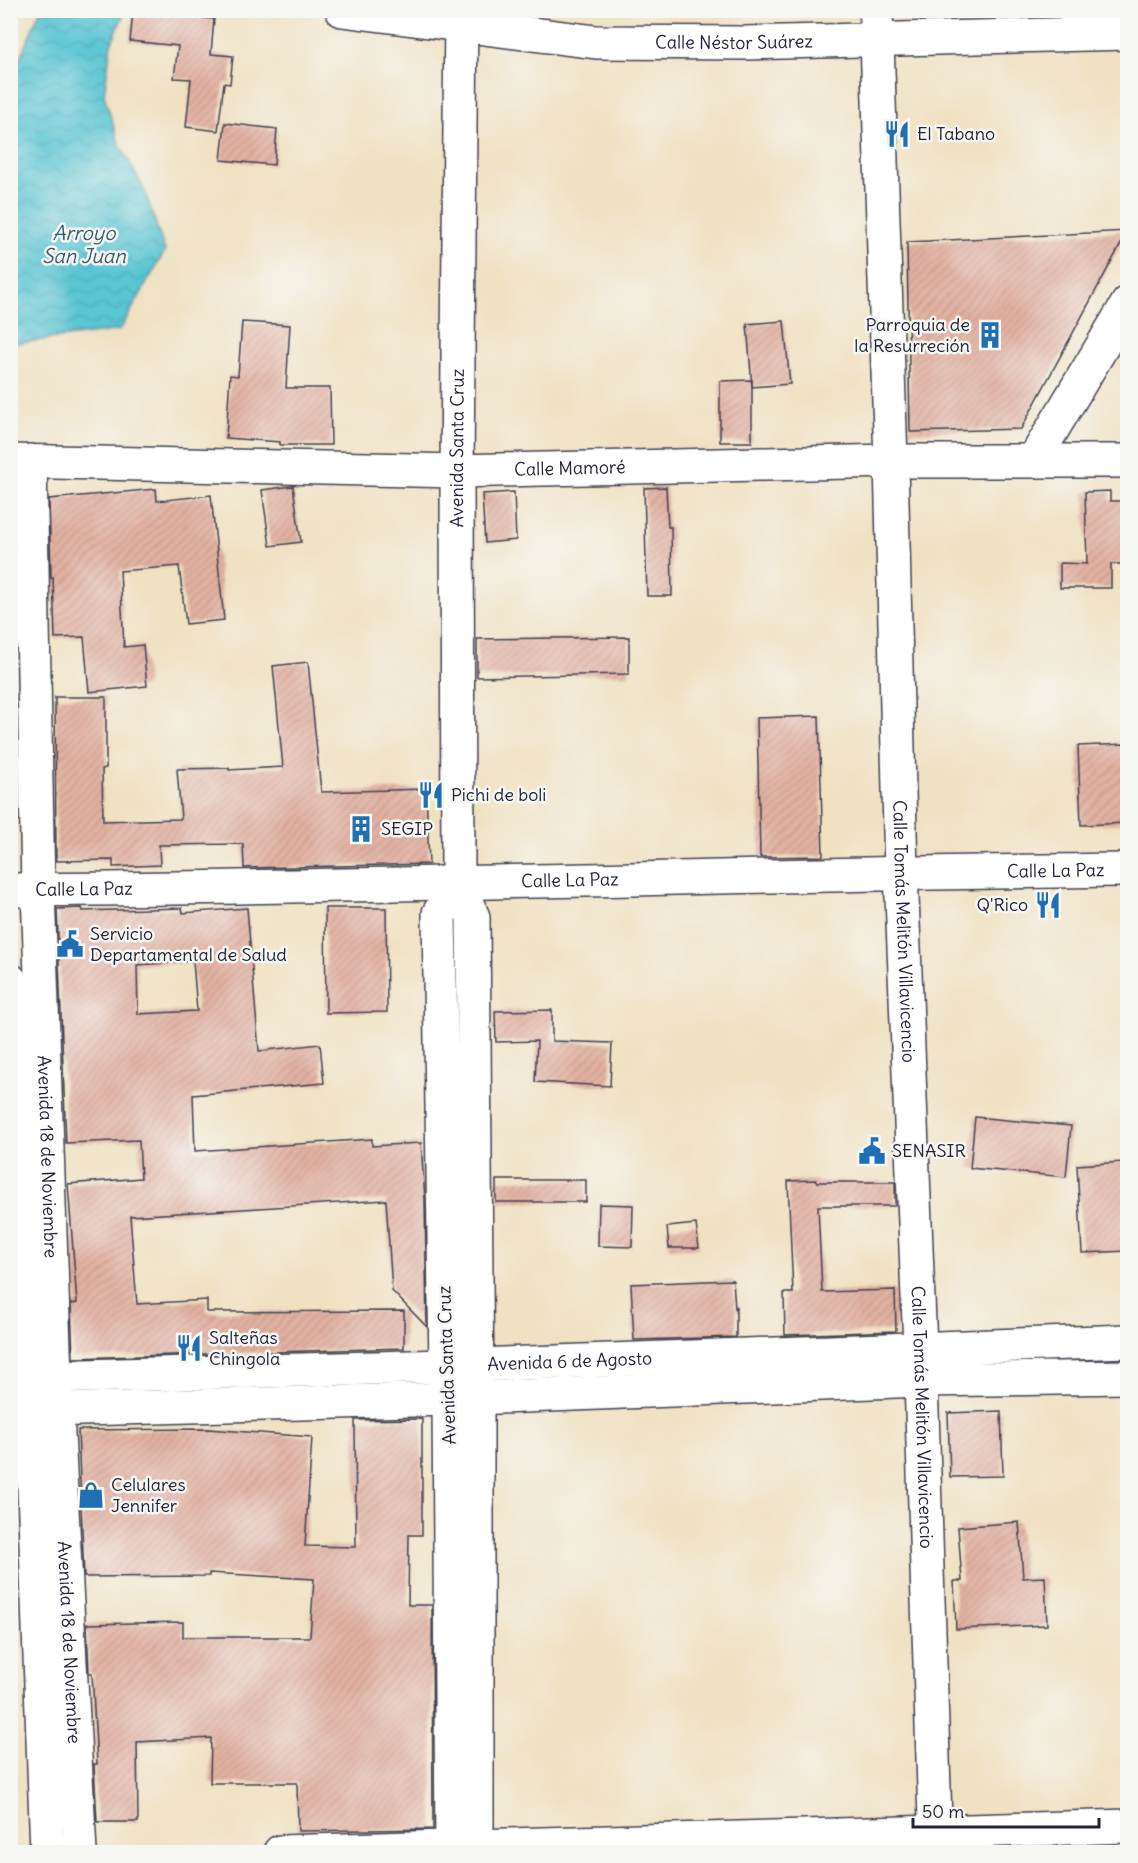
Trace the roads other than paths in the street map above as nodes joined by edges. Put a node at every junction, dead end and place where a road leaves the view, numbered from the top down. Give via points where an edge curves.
1 (342, 10) edge
2 (461, 19) edge
3 (876, 25) edge
4 (1128, 33) edge
5 (1128, 303) edge
6 (1034, 460) junction
7 (20, 461) edge
8 (891, 461) junction
9 (1128, 461) edge
10 (457, 471) junction
11 (1128, 870) edge
12 (901, 872) junction
13 (458, 884) junction
14 (24, 890) edge
15 (10, 980) edge
16 (1128, 1341) edge
17 (921, 1364) junction
18 (461, 1365) junction
19 (32, 1377) edge
20 (1128, 1377) edge
21 (463, 1399) junction
22 (33, 1410) edge
23 (1128, 1826) edge
24 (936, 1842) edge
25 (465, 1850) edge
26 (47, 1852) edge
27 (80, 1852) edge
28 (280, 1852) edge

1 - 2 street, Calle Néstor Suárez
2 - 3 street, Calle Néstor Suárez via 596,42 745,43
2 - 10 street, Avenida Santa Cruz
3 - 4 street, Calle Néstor Suárez
3 - 8 street, Calle Tomás Melitón Villavicencio
5 - 6 street
6 - 8 street, Calle Mamoré
6 - 9 street, Calle Mamoré
7 - 10 street, Calle Mamoré
7 - 14 street, Avenida 18 de Noviembre
8 - 10 street, Calle Mamoré
8 - 12 street, Calle Tomás Melitón Villavicencio
10 - 13 street, Avenida Santa Cruz
11 - 12 street, Calle La Paz
12 - 13 street, Calle La Paz
12 - 17 street, Calle Tomás Melitón Villavicencio
13 - 14 street, Calle La Paz
13 - 18 street, Avenida Santa Cruz via 473,917
14 - 19 street, Avenida 18 de Noviembre
15 - 19 street, Avenida 18 de Noviembre
16 - 17 street, Avenida 6 de Agosto
17 - 18 street, Avenida 6 de Agosto
17 - 20 street, Avenida 6 de Agosto
17 - 21 street, Avenida 6 de Agosto
17 - 24 street, Calle Tomás Melitón Villavicencio
18 - 19 street, Avenida 6 de Agosto
18 - 21 street, Avenida Santa Cruz
19 - 22 street, Avenida 18 de Noviembre
21 - 22 street, Avenida 6 de Agosto
21 - 25 street, Avenida Santa Cruz
22 - 26 street, Avenida 18 de Noviembre
22 - 27 street, Avenida 18 de Noviembre
23 - 24 street
24 - 25 street
25 - 28 street

